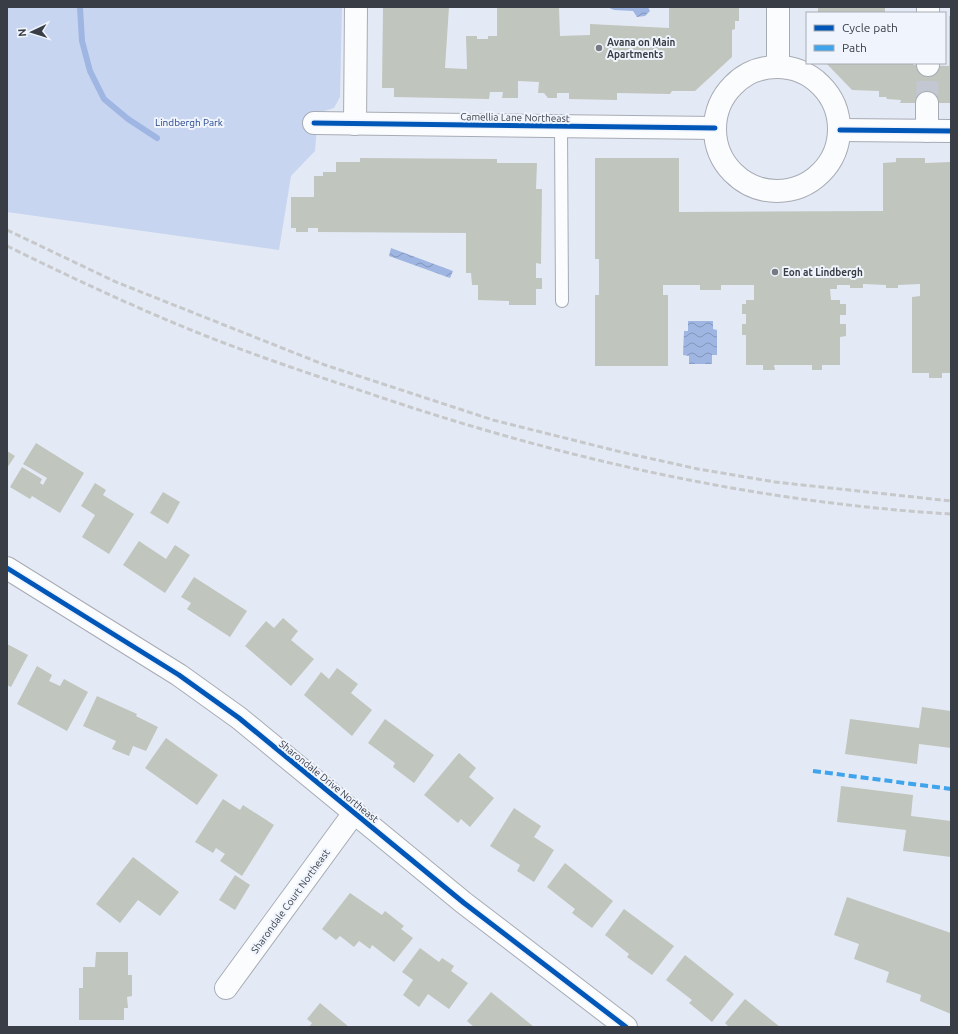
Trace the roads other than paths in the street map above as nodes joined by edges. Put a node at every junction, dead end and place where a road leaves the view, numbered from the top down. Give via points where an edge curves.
1 (356, 7) edge
2 (778, 7) edge
3 (778, 66) junction
4 (927, 103) tunnel mouth
5 (314, 123) dead end
6 (355, 124) junction
7 (561, 127) junction
8 (715, 128) junction
9 (840, 130) junction
10 (927, 131) junction
11 (951, 131) edge
12 (562, 301) dead end
13 (7, 568) edge
14 (354, 813) junction
15 (226, 988) dead end
16 (626, 1027) edge

1 - 6 street
2 - 3 street
3 - 8 street via 759,69 741,78 727,92 718,109
3 - 9 street via 797,70 815,79 828,93 837,110
4 - 10 street
5 - 6 street, Camellia Lane Northeast
6 - 7 street, Camellia Lane Northeast
7 - 8 street, Camellia Lane Northeast
7 - 12 lane
8 - 9 street via 718,148 726,165 740,179 758,188 777,192 796,189 813,180 828,166 836,149
9 - 10 street
10 - 11 street
13 - 14 street, Sharondale Drive Northeast via 179,675 239,718
14 - 15 street, Sharondale Court Northeast
14 - 16 street, Sharondale Drive Northeast via 464,903

